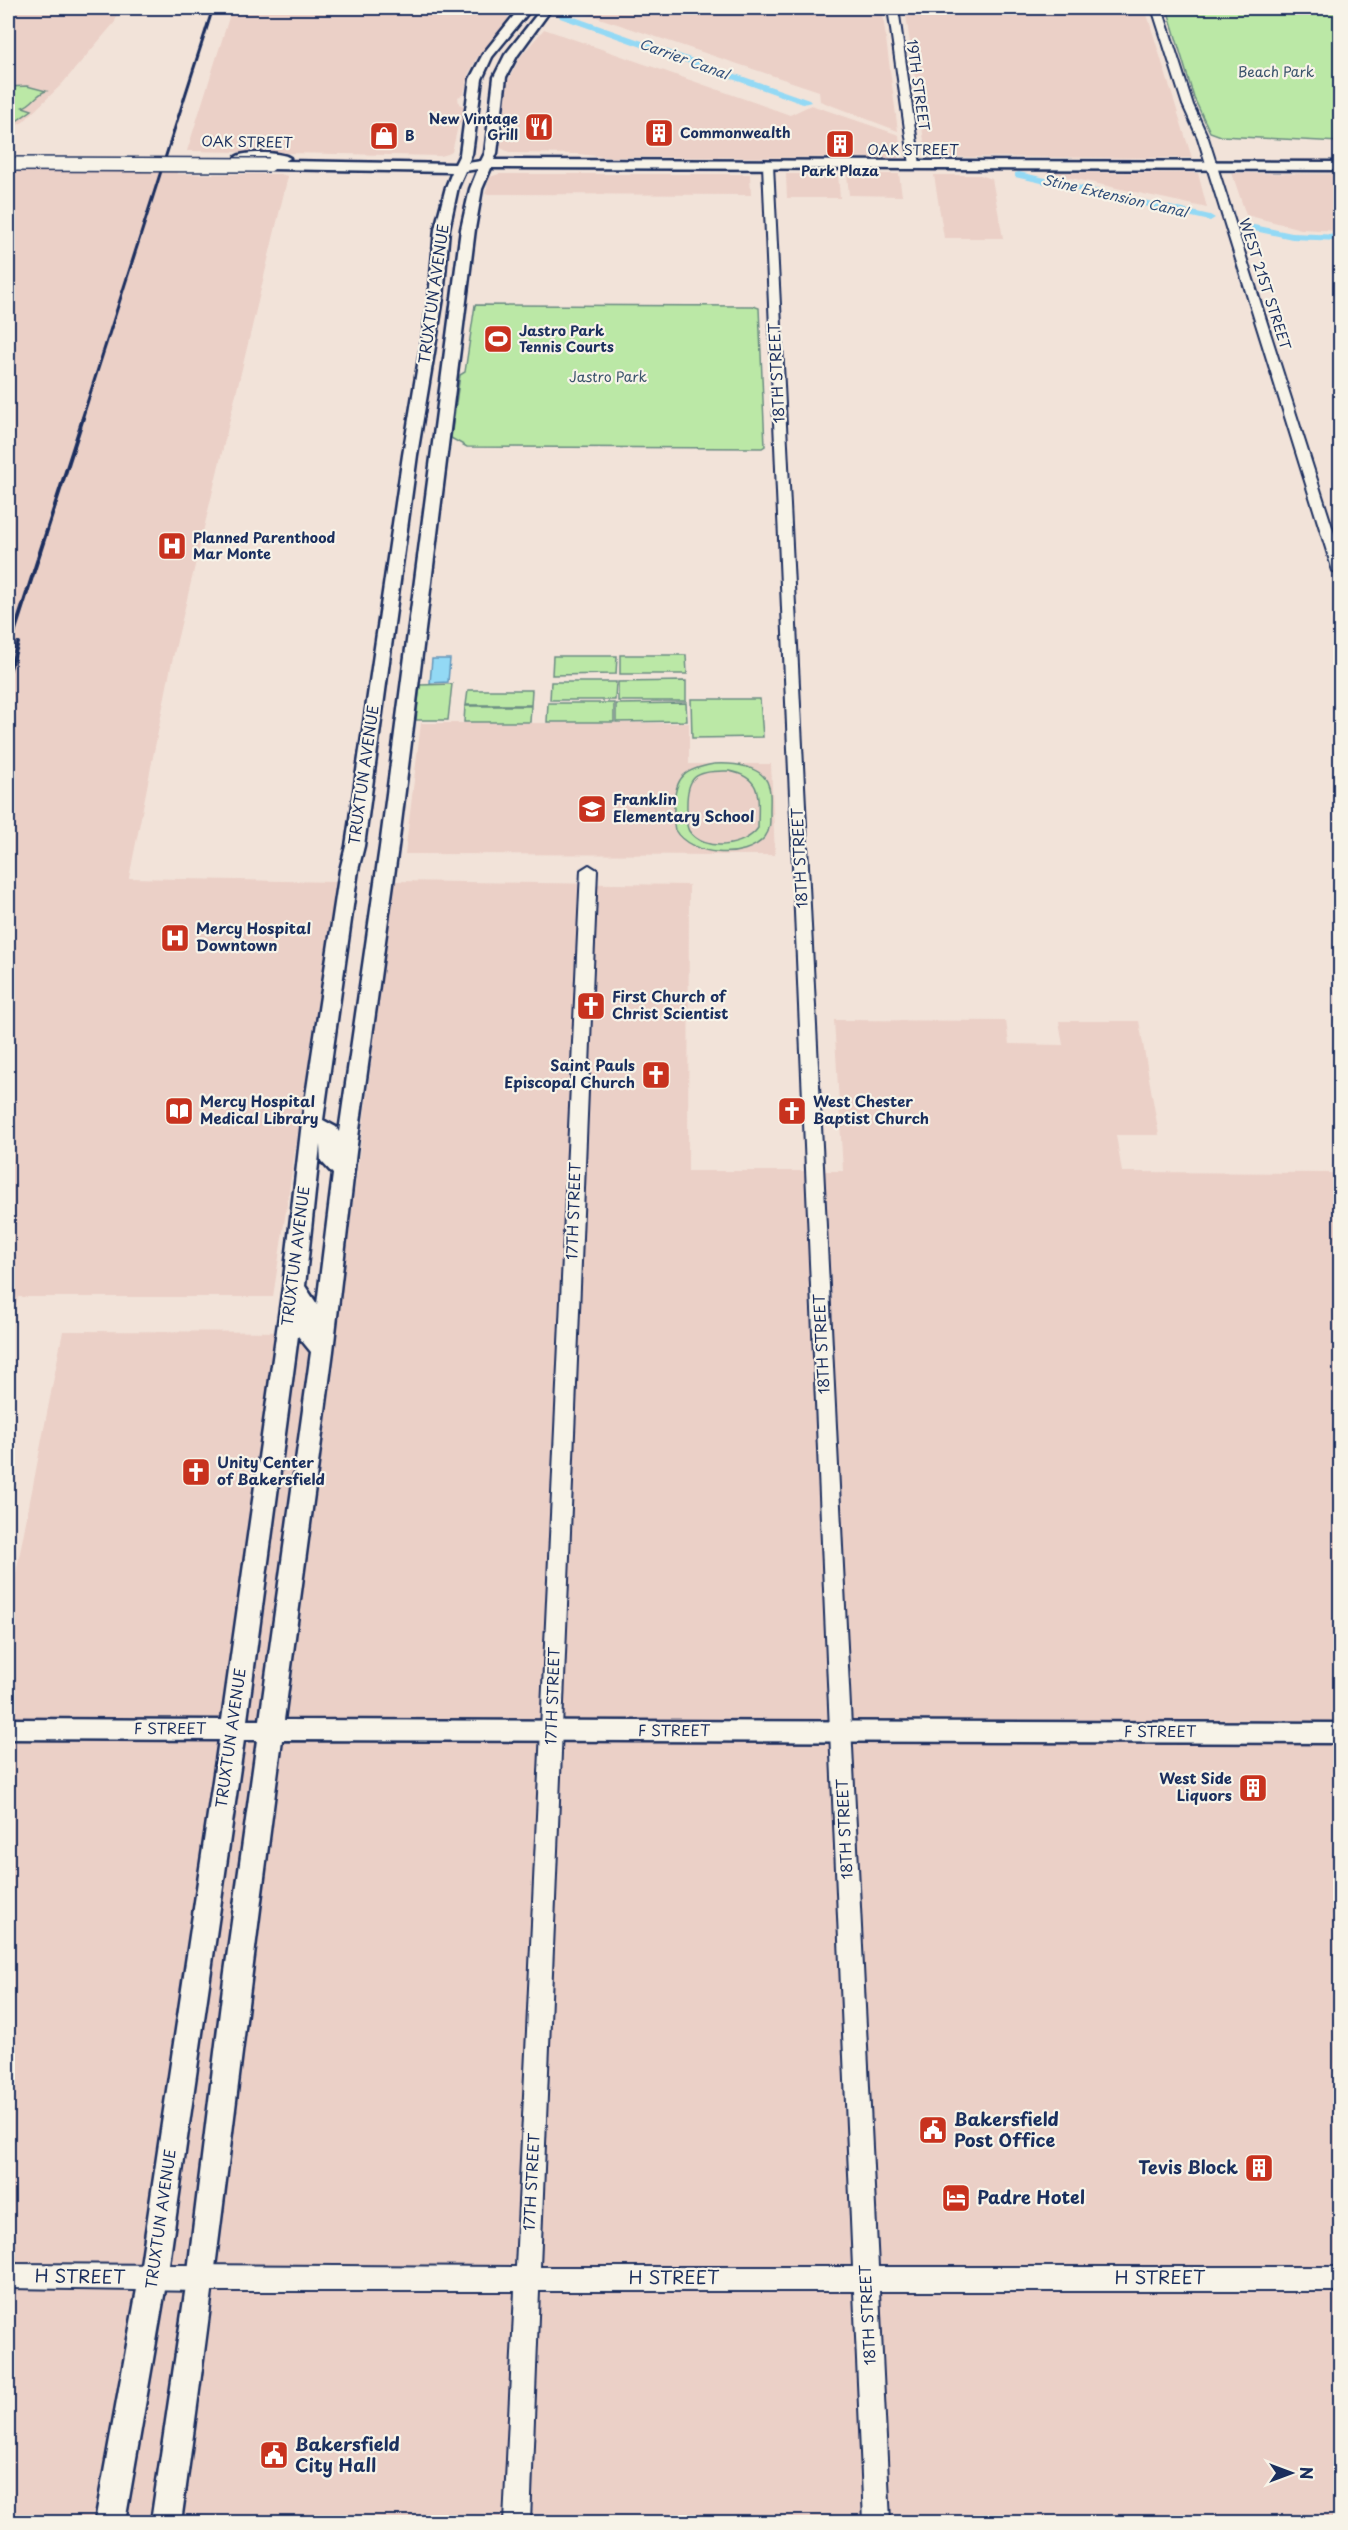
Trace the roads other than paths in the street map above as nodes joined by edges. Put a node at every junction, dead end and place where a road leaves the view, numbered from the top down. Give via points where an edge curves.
1 (547, 8) edge
2 (893, 8) edge
3 (1157, 8) edge
4 (524, 10) edge
5 (500, 77) junction
6 (8, 155) edge
7 (326, 162) junction
8 (8, 164) edge
9 (462, 164) junction
10 (486, 164) junction
11 (768, 165) junction
12 (915, 165) junction
13 (1212, 166) junction
14 (1341, 166) edge
15 (1341, 571) edge
16 (589, 870) dead end
17 (312, 1122) junction
18 (343, 1171) junction
19 (294, 1287) junction
20 (289, 1319) junction
21 (325, 1320) junction
22 (322, 1351) junction
23 (8, 1728) edge
24 (233, 1728) junction
25 (270, 1730) junction
26 (552, 1730) junction
27 (841, 1731) junction
28 (1341, 1733) edge
29 (8, 2276) edge
30 (153, 2277) junction
31 (528, 2277) junction
32 (201, 2279) junction
33 (866, 2279) junction
34 (1341, 2279) edge
35 (110, 2523) edge
36 (166, 2523) edge
37 (517, 2523) edge
38 (877, 2523) edge

1 - 5 main road, TRUXTUN AVENUE via 511,55
2 - 12 street, 19TH STREET
3 - 13 street, WEST 21ST STREET
4 - 5 main road via 531,17 497,64
4 - 9 main road, TRUXTUN AVENUE via 478,72
5 - 10 main road, TRUXTUN AVENUE via 491,153
6 - 7 main road, OAK STREET
7 - 8 main road, OAK STREET, bridge
7 - 9 main road, OAK STREET
9 - 10 main road, OAK STREET
9 - 17 main road, TRUXTUN AVENUE via 442,229 436,298
10 - 11 main road, OAK STREET
10 - 18 main road, TRUXTUN AVENUE via 474,196 468,229
11 - 12 main road, OAK STREET
11 - 27 street, 18TH STREET
12 - 13 main road, OAK STREET
13 - 14 main road, OAK STREET
13 - 15 street, WEST 21ST STREET
16 - 26 street, 17TH STREET
17 - 18 main road via 329,1132 331,1161
17 - 19 main road, TRUXTUN AVENUE
18 - 21 main road, TRUXTUN AVENUE
19 - 20 main road, TRUXTUN AVENUE
19 - 21 main road via 311,1312
20 - 22 main road via 299,1322
20 - 24 main road, TRUXTUN AVENUE
21 - 22 main road, TRUXTUN AVENUE
22 - 25 main road, TRUXTUN AVENUE
23 - 24 main road, F STREET
24 - 25 main road, F STREET
24 - 30 main road, TRUXTUN AVENUE
25 - 26 main road, F STREET
25 - 32 main road, TRUXTUN AVENUE
26 - 27 main road, F STREET
26 - 31 street, 17TH STREET
27 - 28 main road, F STREET
27 - 33 street, 18TH STREET
29 - 30 street, H STREET
30 - 32 street, H STREET
30 - 35 main road, TRUXTUN AVENUE
31 - 32 street, H STREET
31 - 33 street, H STREET
31 - 37 street, 17TH STREET
32 - 36 main road, TRUXTUN AVENUE
33 - 34 street, H STREET
33 - 38 street, 18TH STREET

